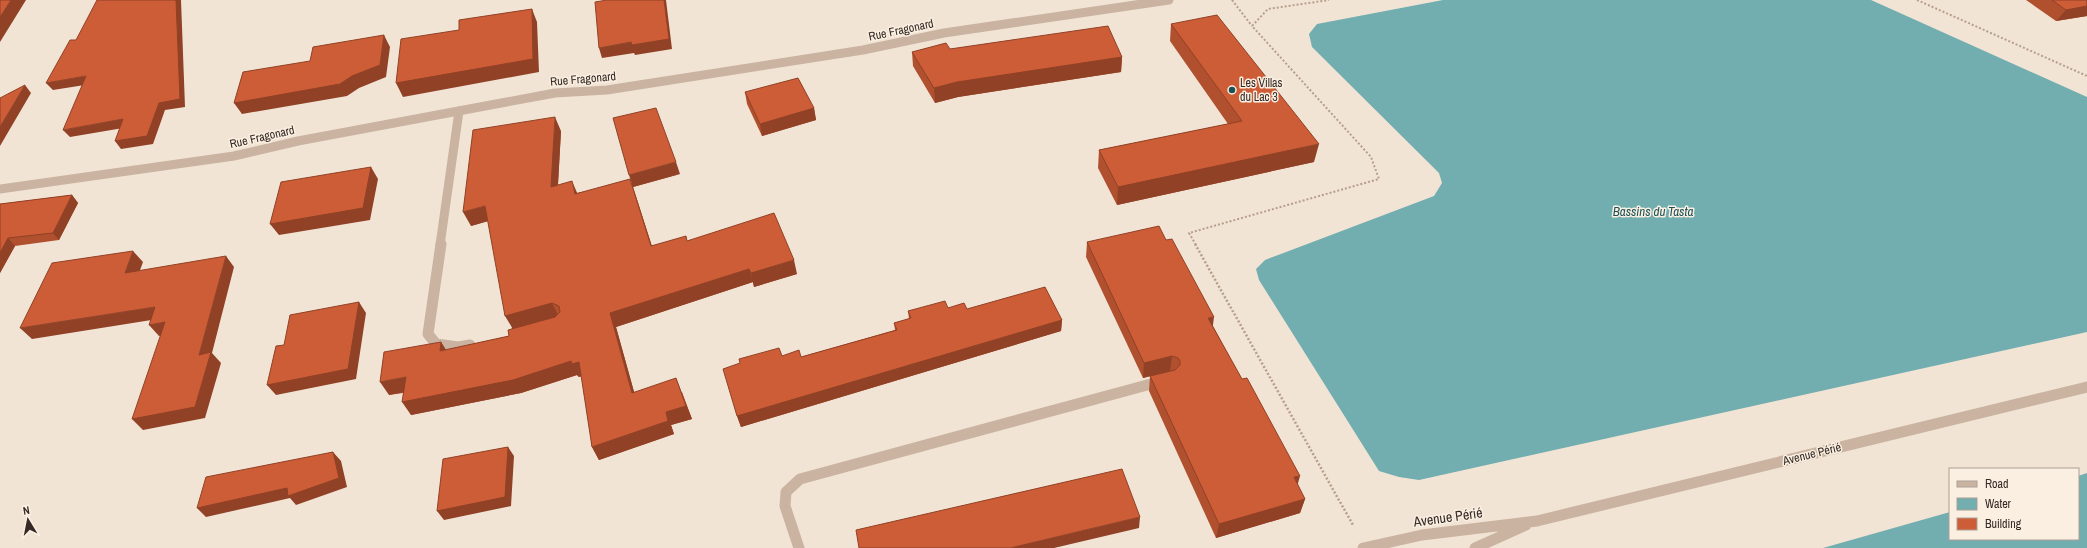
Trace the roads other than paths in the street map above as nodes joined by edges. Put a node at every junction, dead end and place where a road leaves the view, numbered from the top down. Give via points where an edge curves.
1 (1169, 0) edge
2 (459, 111) junction
3 (0, 190) edge
4 (481, 344) edge
5 (1171, 378) edge
6 (2087, 388) edge
7 (1537, 521) junction
8 (799, 548) edge
9 (1363, 548) edge
10 (1475, 548) edge

1 - 2 street, Rue Fragonard via 944,33 864,50 606,90 555,93
2 - 3 street, Rue Fragonard via 298,141 234,156
2 - 4 street via 428,334 436,344 458,347
5 - 8 street via 800,479 786,492 785,506
6 - 7 street, Avenue Périé
7 - 9 street, Avenue Périé via 1422,535
7 - 10 street, Avenue Périé

